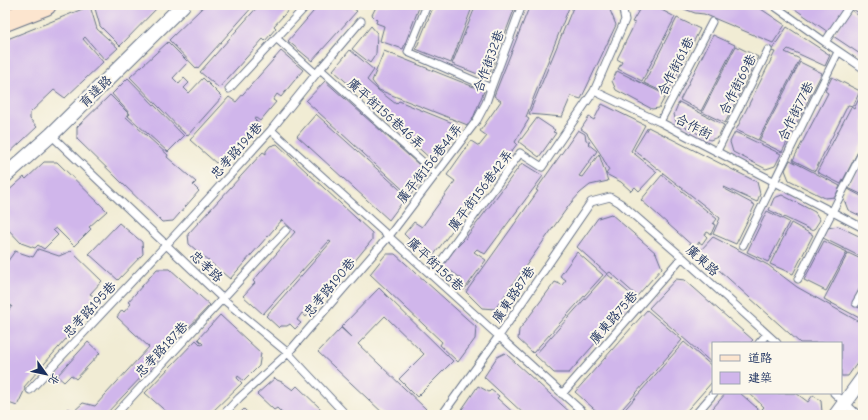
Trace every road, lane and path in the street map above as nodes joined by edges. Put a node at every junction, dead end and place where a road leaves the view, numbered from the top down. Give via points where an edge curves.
1 (46, 5) edge
2 (183, 5) edge
3 (307, 5) edge
4 (427, 5) edge
5 (522, 5) edge
6 (622, 5) edge
7 (773, 5) edge
8 (850, 5) edge
9 (5, 20) edge
10 (361, 21) dead end
11 (712, 22) dead end
12 (276, 38) junction
13 (825, 42) junction
14 (768, 50) dead end
15 (838, 52) junction
16 (863, 68) edge
17 (318, 72) junction
18 (491, 88) junction
19 (229, 89) dead end
20 (594, 91) junction
21 (486, 104) joint
22 (660, 122) junction
23 (271, 130) junction
24 (50, 135) junction
25 (717, 151) junction
26 (863, 151) edge
27 (436, 174) junction
28 (5, 176) edge
29 (774, 182) junction
30 (610, 196) joint
31 (832, 212) junction
32 (863, 228) edge
33 (286, 230) dead end
34 (388, 236) junction
35 (166, 245) junction
36 (742, 245) dead end
37 (682, 257) junction
38 (431, 275) junction
39 (798, 279) dead end
40 (863, 291) edge
41 (223, 299) junction
42 (856, 303) dead end
43 (767, 334) junction
44 (498, 336) junction
45 (760, 342) edge
46 (776, 342) edge
47 (288, 353) junction
48 (863, 378) edge
49 (30, 390) dead end
50 (562, 394) junction
51 (713, 394) edge
52 (835, 394) edge
53 (845, 403) junction
54 (115, 415) edge
55 (223, 415) edge
56 (346, 415) edge
57 (442, 415) edge
58 (586, 415) edge
59 (695, 415) edge
60 (836, 415) edge
61 (858, 415) edge

1 - 9 street
2 - 24 street, 育達路
3 - 12 lane
4 - 18 lane via 408,52
5 - 18 lane, 合作街32巷
6 - 20 lane via 625,20
7 - 13 lane
8 - 13 lane
10 - 17 lane, 忠孝路194巷
11 - 22 lane, 合作街61巷
12 - 17 lane, 廣平街156巷46弄
12 - 19 lane
13 - 15 lane
14 - 25 lane, 合作街69巷
15 - 16 lane
15 - 29 lane, 合作街77巷
17 - 23 lane, 忠孝路194巷
17 - 27 lane, 廣平街156巷46弄
18 - 21 lane, 合作街32巷
20 - 22 lane, 合作街
20 - 38 lane, 廣平街156巷42弄 via 542,166 520,153
21 - 27 lane, 廣平街156巷44弄
22 - 25 lane, 合作街
23 - 34 lane, 廣平街156巷
23 - 35 lane, 忠孝路194巷
24 - 28 street, 育達路
24 - 35 lane, 忠孝路
25 - 29 lane, 合作街
26 - 31 lane
27 - 34 lane, 廣平街156巷44弄
29 - 31 lane, 合作街
29 - 36 lane, 合作街77巷
30 - 37 lane, 廣東路
30 - 44 lane, 廣東路87巷 via 591,202
31 - 32 lane, 合作街
31 - 39 lane
33 - 41 lane, 忠孝路187巷
34 - 38 lane, 廣平街156巷
34 - 47 lane, 忠孝路190巷
35 - 41 lane, 忠孝路
35 - 49 lane, 忠孝路195巷
37 - 43 lane, 廣東路
37 - 50 lane, 廣東路75巷
38 - 44 lane, 廣平街156巷
40 - 42 lane
41 - 47 lane, 忠孝路
41 - 54 lane, 忠孝路187巷
43 - 45 lane
43 - 46 lane, 廣東路
44 - 50 lane, 廣平街156巷
44 - 57 lane, 廣東路87巷
47 - 55 lane, 忠孝路190巷
47 - 56 lane, 忠孝路
48 - 53 street
50 - 58 lane, 廣平街156巷
51 - 59 lane
52 - 53 lane
53 - 60 street
53 - 61 lane

